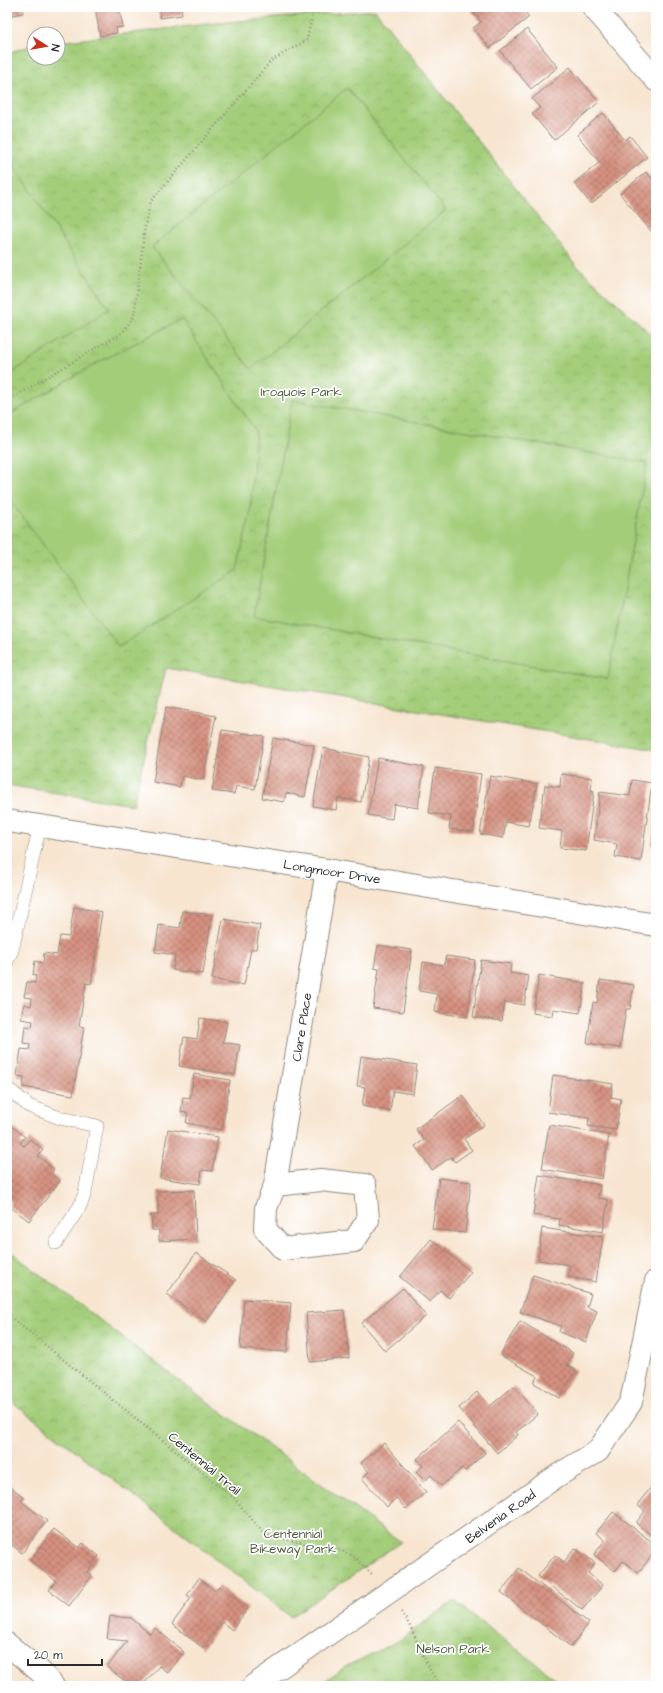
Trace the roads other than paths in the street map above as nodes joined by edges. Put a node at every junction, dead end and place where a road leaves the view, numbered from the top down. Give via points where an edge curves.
1 (593, 7) edge
2 (656, 80) edge
3 (7, 821) edge
4 (40, 825) junction
5 (327, 870) junction
6 (656, 925) edge
7 (7, 961) edge
8 (7, 1088) edge
9 (275, 1185) junction
10 (56, 1243) dead end
11 (656, 1281) edge
12 (7, 1644) edge
13 (53, 1686) edge
14 (253, 1686) edge

1 - 2 street
3 - 4 street, Longmoor Drive
4 - 5 street, Longmoor Drive
4 - 7 lane via 12,950
5 - 6 street, Longmoor Drive
5 - 9 street, Clare Place
8 - 10 lane via 29,1106 60,1118 97,1126 85,1193 80,1206
9 - 9 street, Clare Place via 266,1208 265,1229 283,1249 354,1241 368,1220 364,1185 321,1180
11 - 14 street, Belvenia Road via 631,1402 598,1451 557,1476
12 - 13 street via 43,1674

